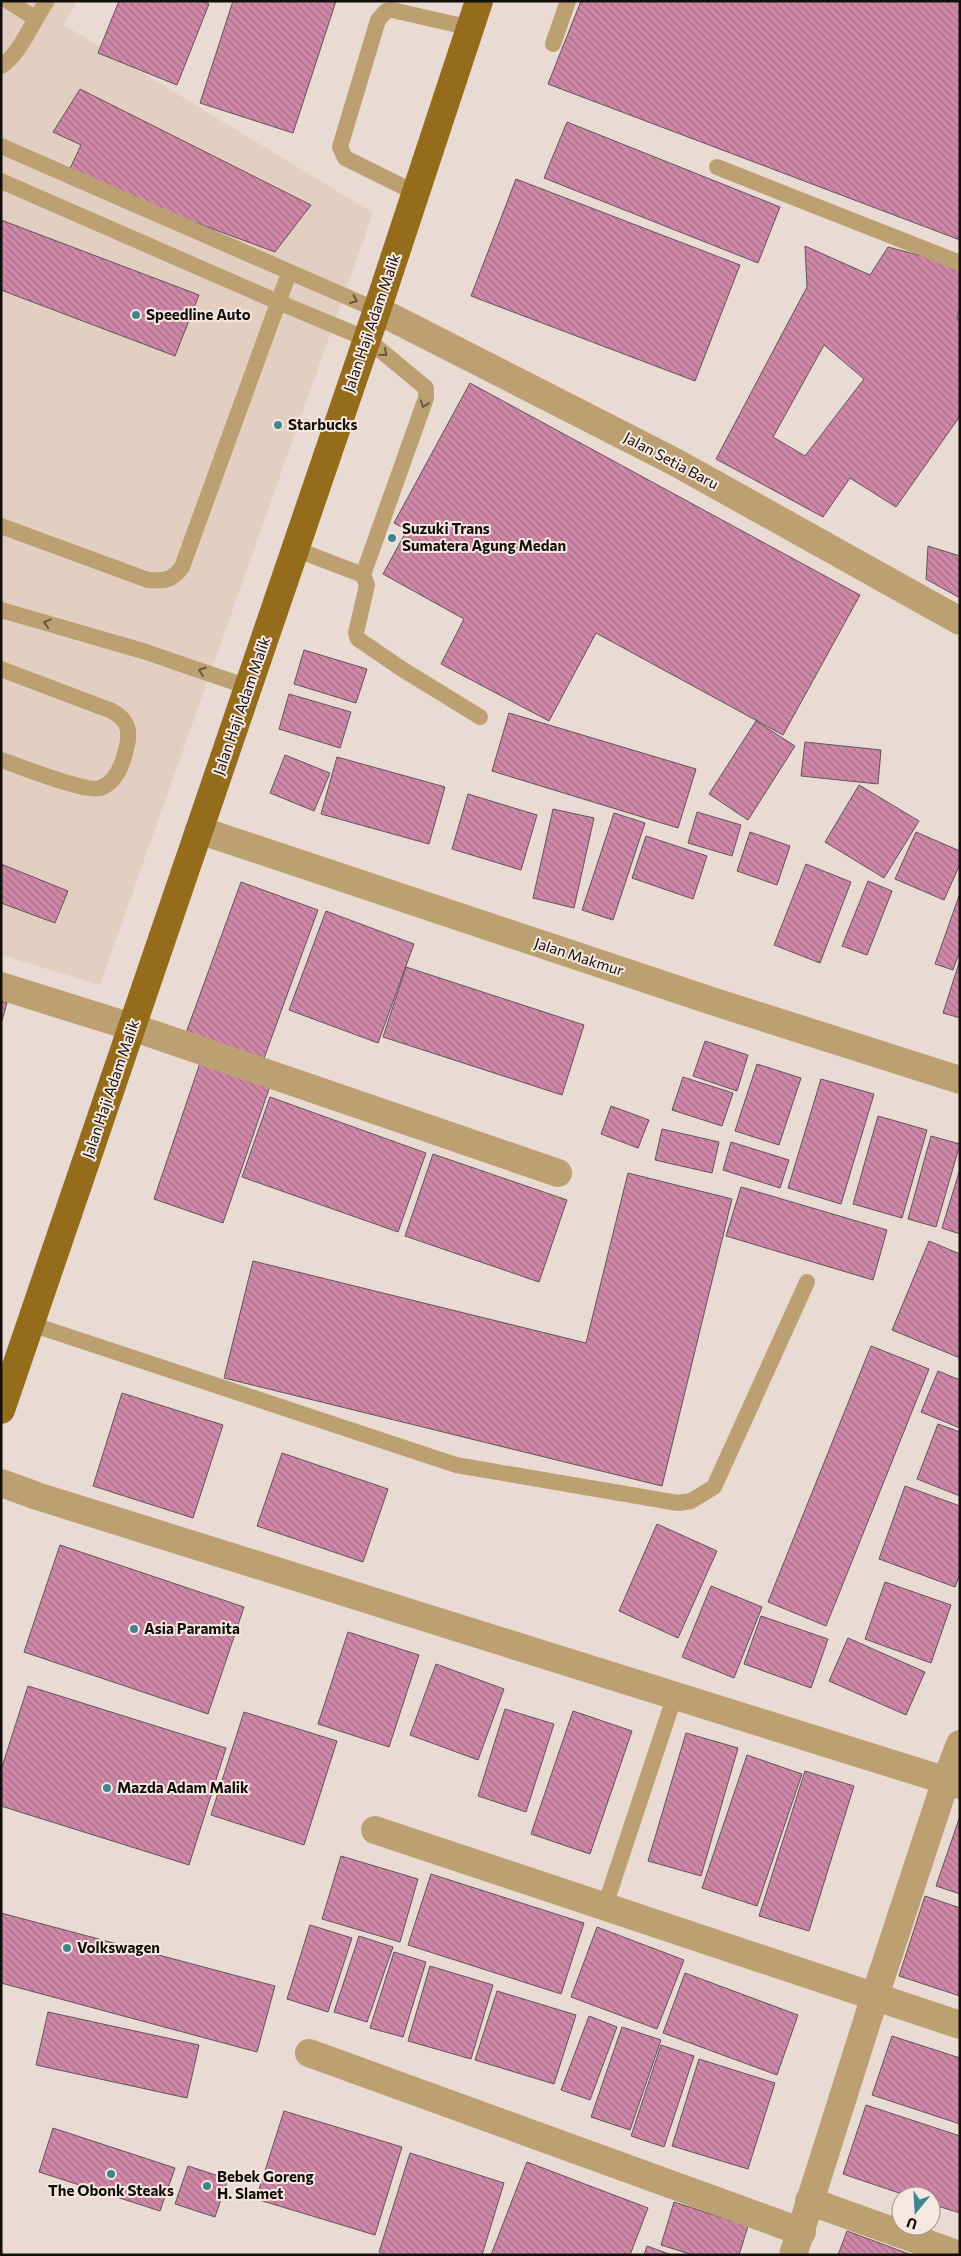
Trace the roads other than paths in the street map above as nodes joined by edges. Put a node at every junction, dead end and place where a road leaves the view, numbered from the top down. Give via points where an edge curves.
1 (8, 1) edge
2 (47, 1) edge
3 (479, 1) edge
4 (568, 1) edge
5 (35, 18) junction
6 (470, 28) junction
7 (553, 44) dead end
8 (1, 66) edge
9 (1, 146) edge
10 (717, 167) dead end
11 (1, 181) edge
12 (416, 193) junction
13 (960, 264) edge
14 (288, 273) junction
15 (278, 302) junction
16 (377, 310) junction
17 (367, 338) junction
18 (1, 526) edge
19 (295, 549) junction
20 (363, 575) junction
21 (1, 610) edge
22 (960, 621) edge
23 (1, 669) edge
24 (248, 687) junction
25 (480, 717) dead end
26 (1, 760) edge
27 (199, 830) junction
28 (1, 986) edge
29 (132, 1027) junction
30 (960, 1080) edge
31 (558, 1173) dead end
32 (807, 1282) dead end
33 (31, 1324) junction
34 (1, 1410) edge
35 (1, 1483) edge
36 (675, 1695) junction
37 (960, 1744) edge
38 (953, 1782) edge
39 (375, 1830) dead end
40 (605, 1906) junction
41 (875, 1996) junction
42 (960, 2025) edge
43 (309, 2054) dead end
44 (809, 2202) junction
45 (798, 2243) edge
46 (959, 2255) edge

1 - 5 lane
2 - 5 lane
3 - 6 main road, Jalan Haji Adam Malik
4 - 7 lane
5 - 8 lane via 10,60
6 - 12 main road, Jalan Haji Adam Malik
6 - 12 lane via 392,10 386,11 378,20 340,147 345,158
9 - 14 lane
10 - 13 lane
11 - 15 lane
12 - 16 main road, Jalan Haji Adam Malik
14 - 15 lane
14 -> 16 lane
15 - 17 lane
15 - 18 lane via 182,568 175,577 165,581 148,580
16 - 17 main road, Jalan Haji Adam Malik
16 - 22 street, Jalan Setia Baru via 675,462
17 - 19 main road, Jalan Haji Adam Malik
17 -> 20 lane via 426,388 427,393
19 - 20 lane
19 - 24 main road, Jalan Haji Adam Malik
20 - 25 lane via 368,585 356,633 358,638
24 -> 21 lane via 143,651
23 - 26 lane via 112,711 128,725 129,737 124,759 114,777 98,789
24 - 27 main road, Jalan Haji Adam Malik
27 - 29 main road, Jalan Haji Adam Malik
27 - 30 street, Jalan Makmur
28 - 29 street
29 - 31 street
29 - 33 main road, Jalan Haji Adam Malik
32 - 33 lane via 714,1487 691,1501 678,1503 456,1465
33 - 34 main road, Jalan Haji Adam Malik
35 - 36 street
36 - 38 street
36 - 40 lane
37 - 38 street
38 - 41 street
39 - 40 street
40 - 41 street
41 - 42 street
41 - 44 street
43 - 45 street
44 - 45 street
44 - 46 street

